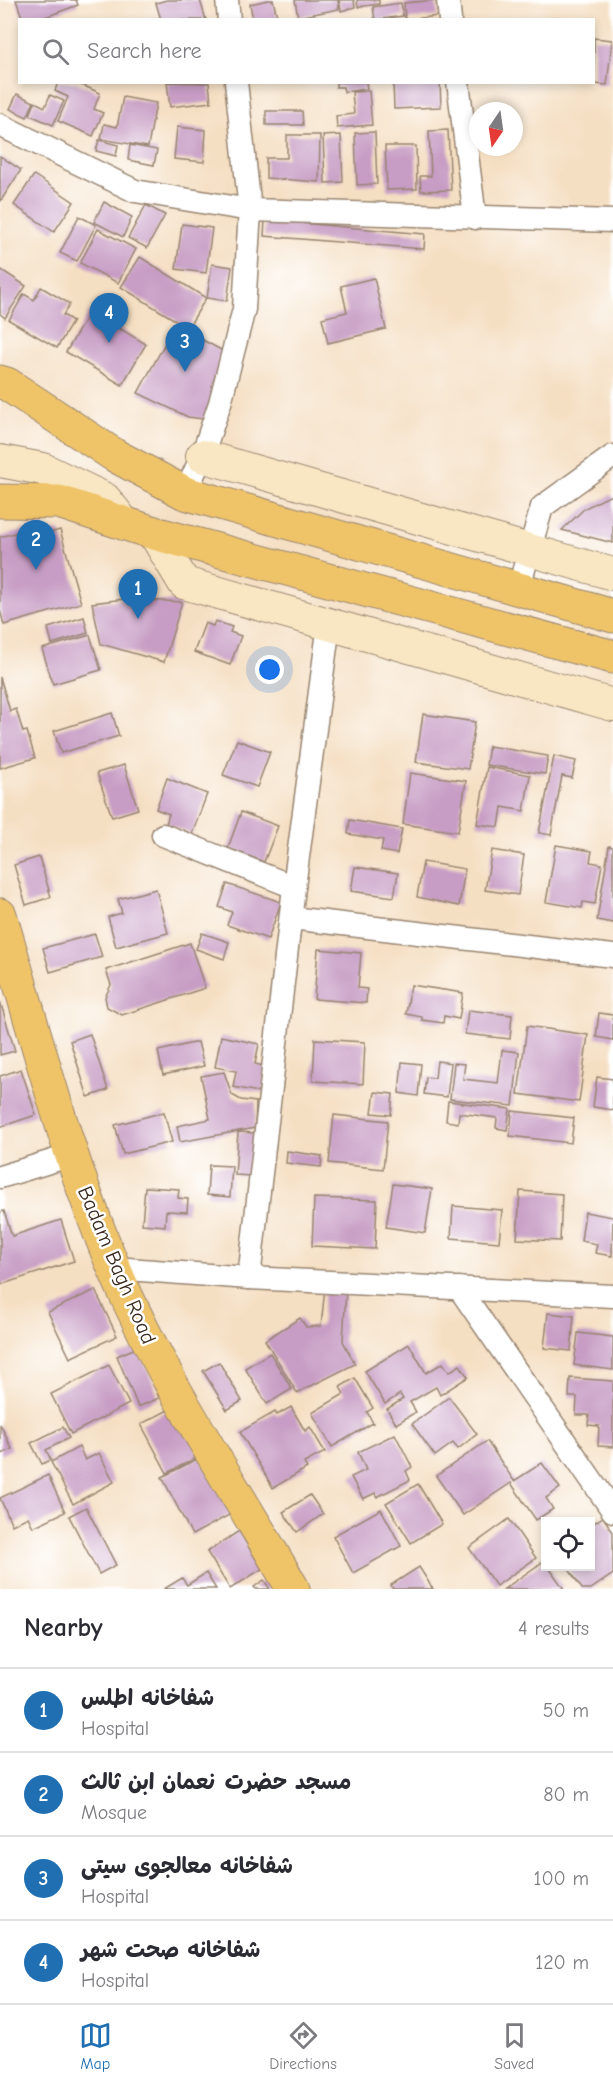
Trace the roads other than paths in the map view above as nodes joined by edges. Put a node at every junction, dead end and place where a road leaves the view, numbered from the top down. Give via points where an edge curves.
1 (227, 0) edge
2 (448, 0) edge
3 (229, 18) edge
4 (450, 18) edge
5 (236, 84) edge
6 (458, 84) edge
7 (0, 125) edge
8 (250, 210) junction
9 (475, 218) junction
10 (613, 221) edge
11 (0, 382) edge
12 (202, 456) junction
13 (613, 456) edge
14 (0, 460) edge
15 (185, 494) junction
16 (0, 501) edge
17 (140, 528) junction
18 (528, 550) junction
19 (613, 574) edge
20 (518, 590) junction
21 (613, 616) edge
22 (329, 624) junction
23 (613, 657) edge
24 (613, 705) edge
25 (163, 836) dead end
26 (294, 888) junction
27 (0, 915) edge
28 (291, 918) junction
29 (613, 956) edge
30 (72, 1155) junction
31 (0, 1177) edge
32 (114, 1268) junction
33 (249, 1278) junction
34 (459, 1288) junction
35 (613, 1296) edge
36 (613, 1511) edge
37 (293, 1589) edge

1 - 3 street
2 - 4 street
5 - 8 street
6 - 9 street
7 - 8 street via 135,191
8 - 9 street
8 - 12 street via 244,309
9 - 10 street
11 - 15 main road via 114,455
12 - 15 street
12 - 18 street
13 - 18 street via 542,507
14 - 17 street via 43,469 105,500
15 - 20 main road
16 - 17 main road via 59,502
17 - 22 street via 184,583
17 - 23 main road
18 - 19 street
18 - 20 street
20 - 21 main road
22 - 24 street
22 - 26 street
25 - 26 street
26 - 28 street
27 - 30 main road, Badam Bagh Road
28 - 29 street
28 - 33 street
30 - 31 street
30 - 32 main road, Badam Bagh Road
32 - 33 street
32 - 37 main road, Badam Bagh Road via 152,1347
33 - 34 street
34 - 35 street
34 - 36 street

